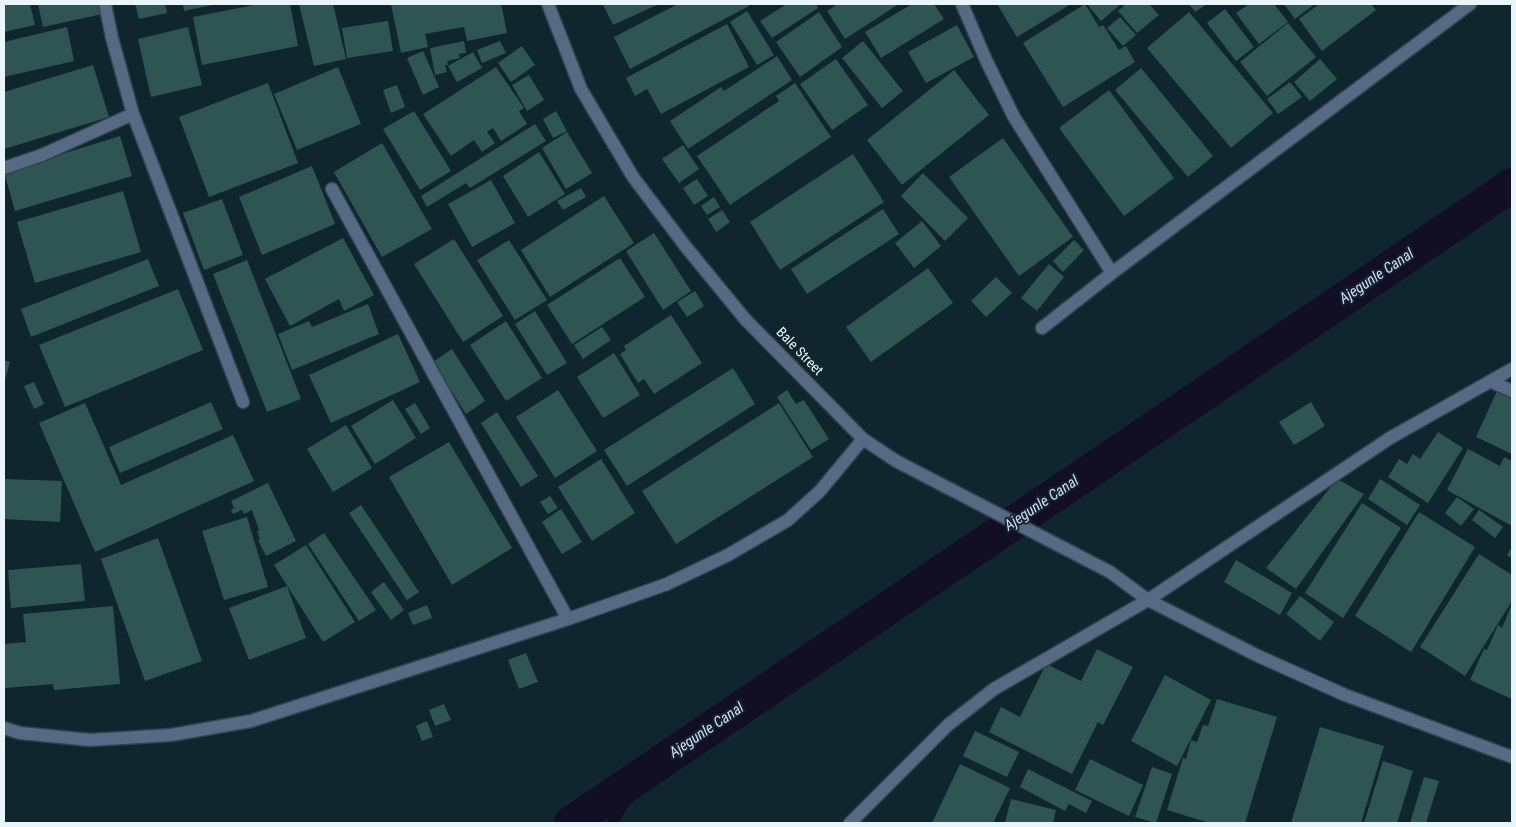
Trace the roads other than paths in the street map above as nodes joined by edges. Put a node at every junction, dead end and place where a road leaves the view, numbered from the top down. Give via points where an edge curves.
1 (105, 4) edge
2 (548, 4) edge
3 (962, 4) edge
4 (1470, 4) edge
5 (133, 114) junction
6 (4, 168) edge
7 (332, 189) dead end
8 (1112, 273) junction
9 (1042, 328) dead end
10 (1512, 369) edge
11 (1492, 382) junction
12 (1512, 391) edge
13 (243, 402) dead end
14 (863, 439) junction
15 (1148, 600) junction
16 (568, 619) junction
17 (4, 728) edge
18 (1512, 757) edge
19 (850, 823) edge

1 - 5 street
2 - 14 street, Bale Street via 581,89 633,177 745,319
3 - 8 street via 1014,117
4 - 8 street
5 - 6 street via 42,155
5 - 13 street
7 - 16 street
8 - 9 street
10 - 11 street
11 - 12 street
11 - 15 street via 1390,438
14 - 15 street, Bale Street via 896,461 1110,572
14 - 16 street via 820,490 788,520 667,584
15 - 18 street, Bale Street via 1256,655 1345,695
15 - 19 street via 994,689 948,724
16 - 17 street via 252,722 171,735 90,740 20,733

